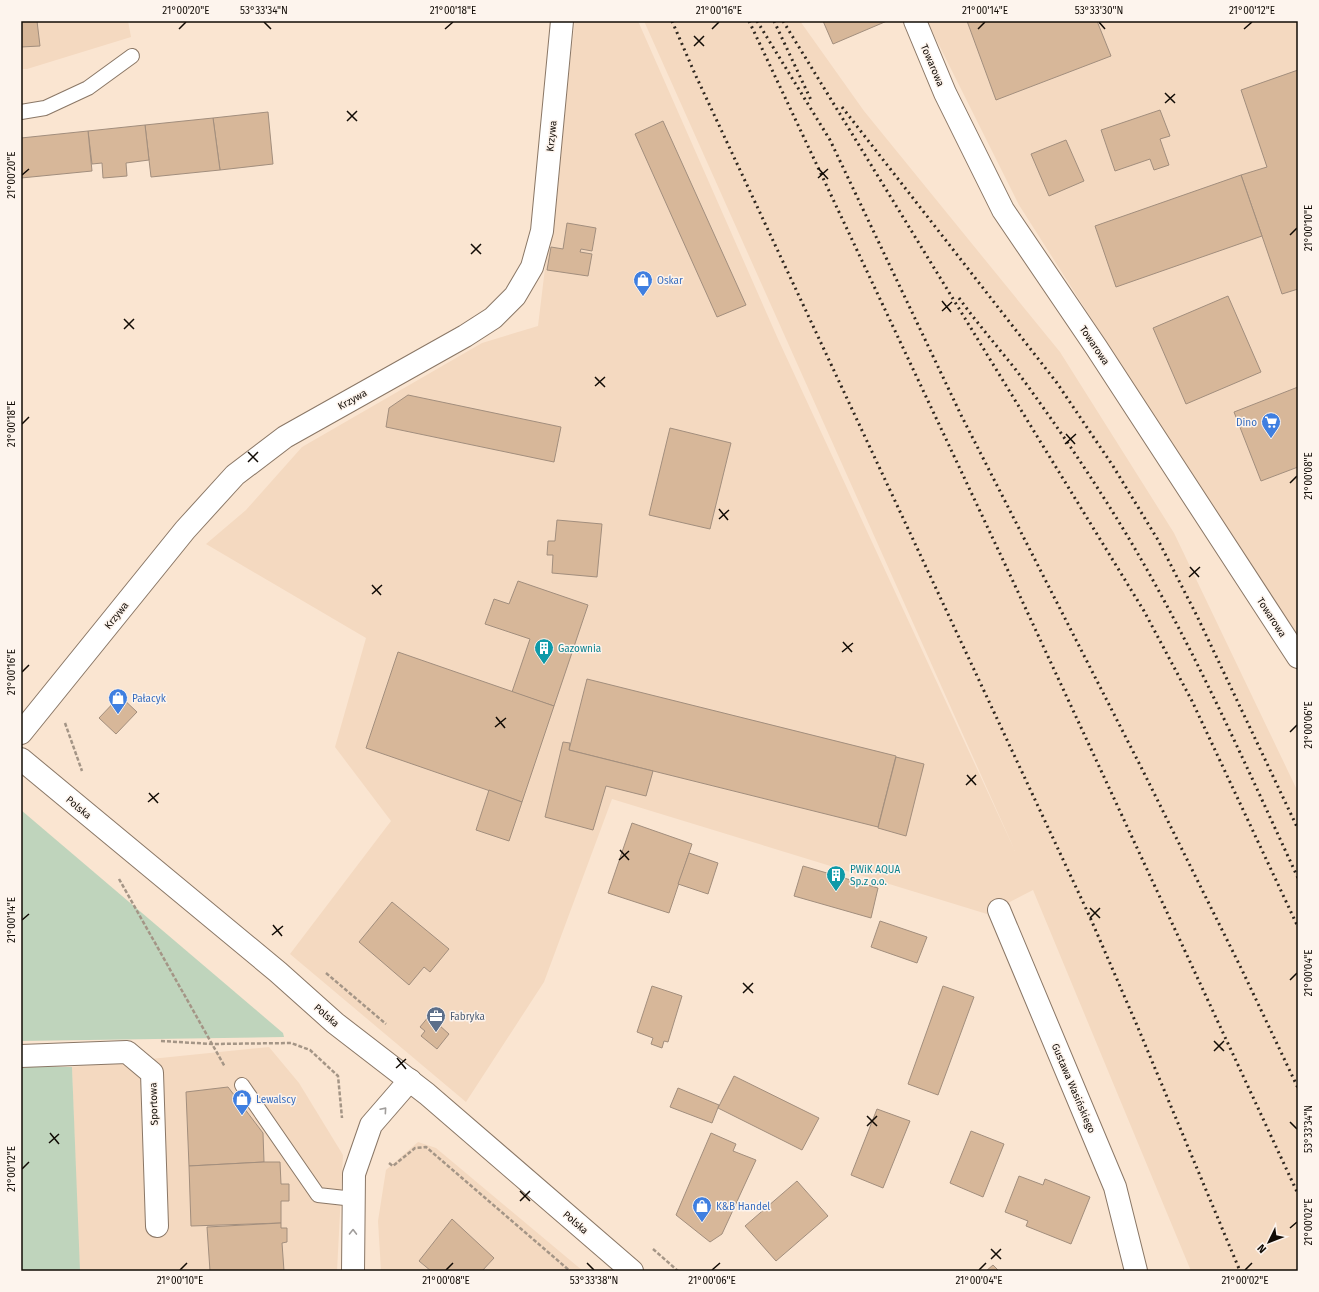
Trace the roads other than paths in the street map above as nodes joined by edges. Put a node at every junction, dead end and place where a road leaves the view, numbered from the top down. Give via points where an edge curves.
1 (562, 21) edge
2 (915, 21) edge
3 (132, 56) dead end
4 (21, 112) edge
5 (1298, 657) edge
6 (21, 733) edge
7 (21, 759) edge
8 (999, 910) dead end
9 (21, 1056) edge
10 (410, 1080) junction
11 (242, 1085) road end
12 (354, 1199) junction
13 (157, 1226) dead end
14 (353, 1271) edge
15 (632, 1271) edge
16 (1136, 1271) edge

1 - 6 street, Krzywa via 542,231 532,267 515,296 493,318 465,336 285,437 235,475 185,530
2 - 5 street, Towarowa via 945,93 1003,210 1100,353
3 - 4 lane via 88,88 45,108
7 - 10 street, Polska via 278,972 335,1023
8 - 16 street, Gustawa Wasińskiego via 1115,1187
9 - 13 street, Sportowa via 127,1052 152,1073
12 -> 10 street via 354,1174 371,1125
10 - 15 street, Polska
11 - 12 lane via 318,1195
14 -> 12 street

